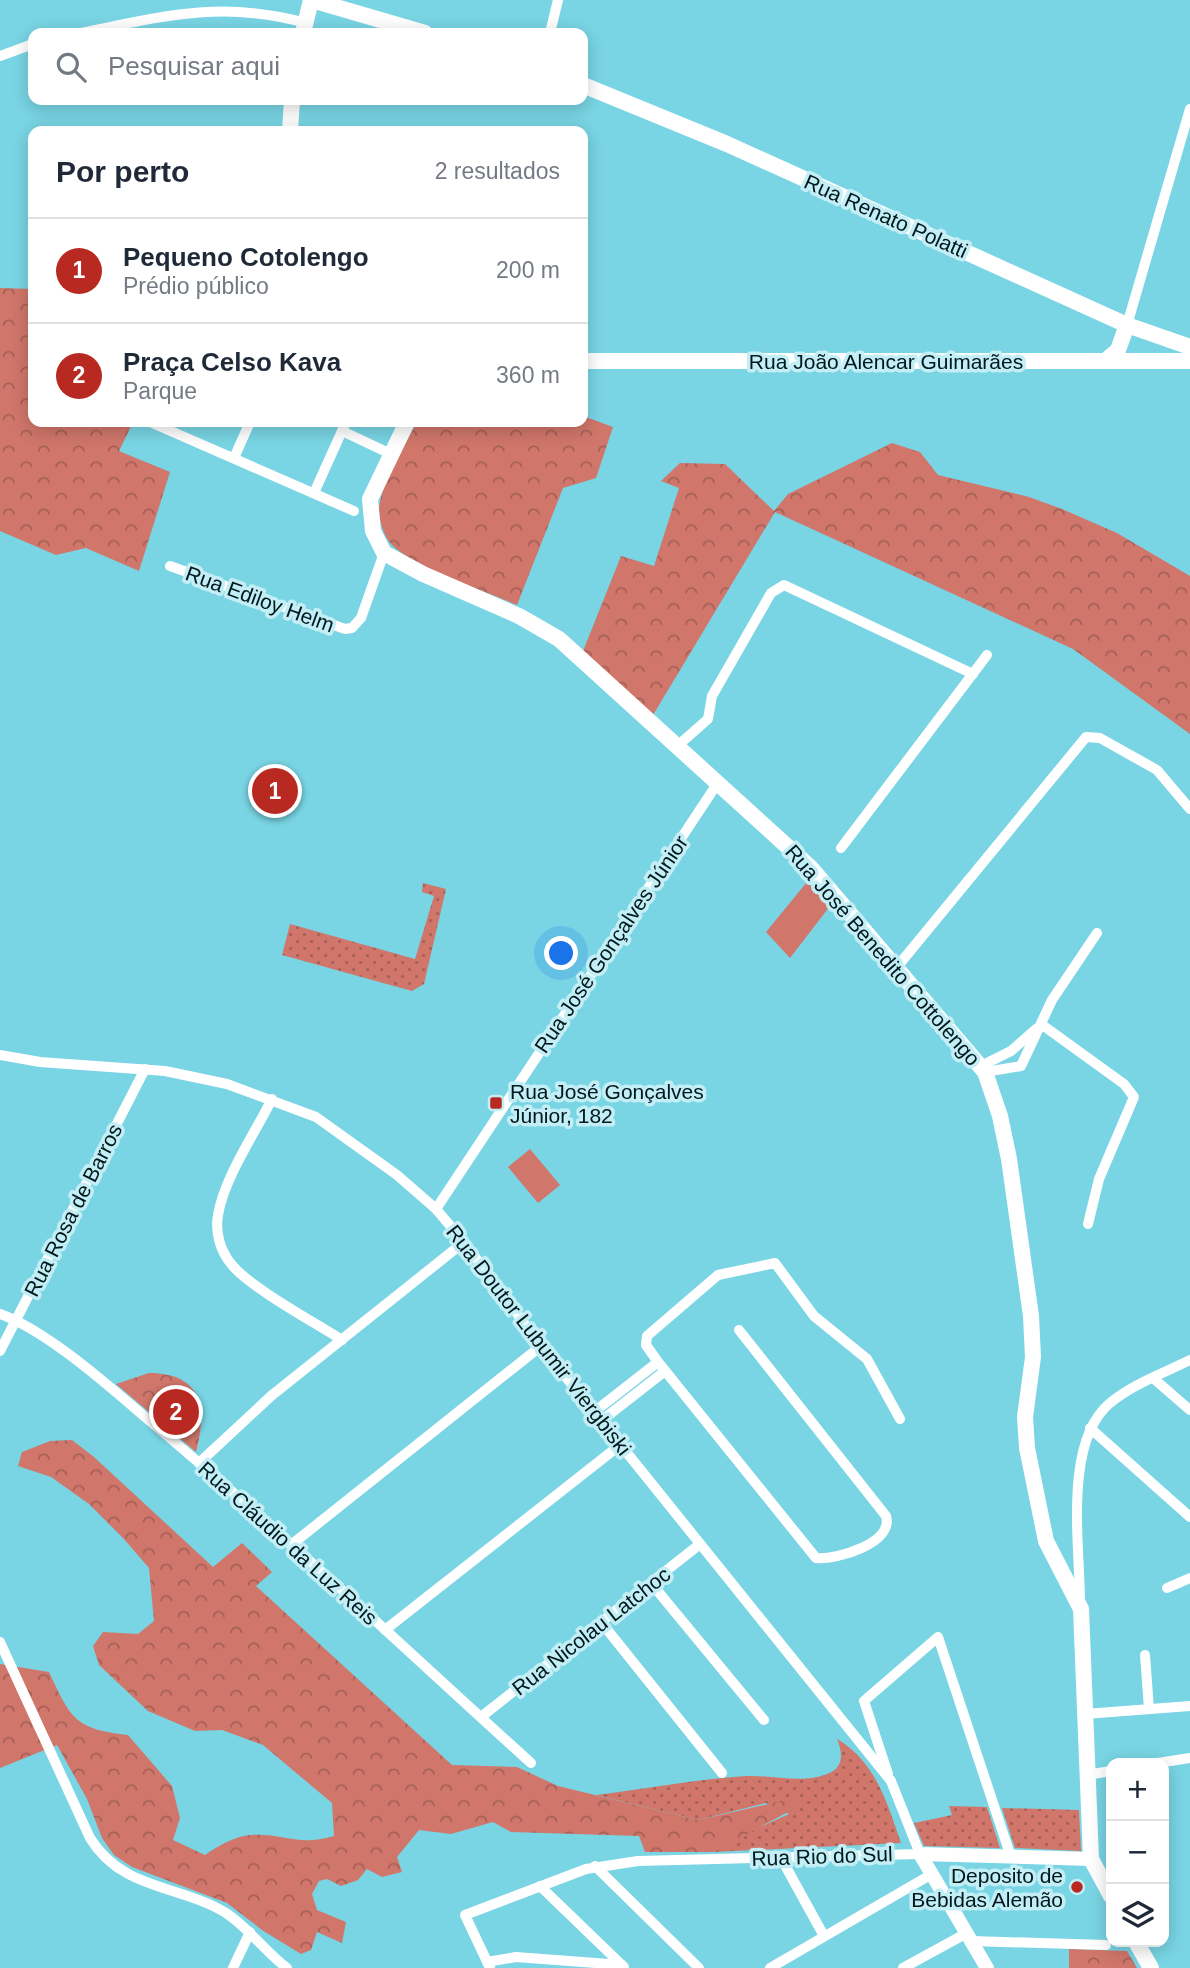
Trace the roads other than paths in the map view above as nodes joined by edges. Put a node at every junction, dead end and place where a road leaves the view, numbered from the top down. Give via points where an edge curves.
1 (311, 0) edge
2 (558, 0) edge
3 (266, 5) edge
4 (106, 28) edge
5 (304, 28) edge
6 (408, 28) edge
7 (551, 28) edge
8 (28, 46) edge
9 (0, 56) edge
10 (588, 87) edge
11 (292, 105) edge
12 (1190, 109) edge
13 (290, 126) edge
14 (1127, 324) junction
15 (1190, 347) edge
16 (588, 361) edge
17 (1105, 361) junction
18 (1190, 361) edge
19 (162, 427) edge
20 (248, 427) edge
21 (344, 427) edge
22 (346, 427) edge
23 (404, 427) edge
24 (391, 454) junction
25 (234, 458) junction
26 (313, 493) junction
27 (354, 511) dead end
28 (384, 553) junction
29 (170, 566) dead end
30 (987, 655) dead end
31 (973, 674) junction
32 (676, 748) junction
33 (717, 784) junction
34 (1190, 809) edge
35 (841, 848) dead end
36 (1097, 933) dead end
37 (897, 967) junction
38 (1041, 1024) junction
39 (1, 1058) edge
40 (145, 1069) junction
41 (983, 1069) junction
42 (272, 1099) junction
43 (436, 1209) junction
44 (1088, 1224) dead end
45 (464, 1242) junction
46 (0, 1314) edge
47 (16, 1320) junction
48 (739, 1330) dead end
49 (342, 1340) junction
50 (541, 1346) junction
51 (0, 1351) edge
52 (1190, 1360) edge
53 (661, 1367) junction
54 (1153, 1378) junction
55 (1190, 1410) edge
56 (594, 1412) junction
57 (900, 1419) dead end
58 (601, 1421) junction
59 (1090, 1428) junction
60 (620, 1445) junction
61 (200, 1463) junction
62 (1190, 1517) edge
63 (700, 1544) junction
64 (291, 1545) junction
65 (1190, 1578) edge
66 (651, 1583) junction
67 (1167, 1588) dead end
68 (1080, 1609) junction
69 (601, 1622) junction
70 (385, 1630) junction
71 (0, 1642) edge
72 (1144, 1655) dead end
73 (1190, 1706) edge
74 (1149, 1709) junction
75 (1085, 1714) junction
76 (481, 1717) junction
77 (764, 1720) dead end
78 (1190, 1758) edge
79 (1169, 1761) edge
80 (531, 1763) dead end
81 (1106, 1772) edge
82 (722, 1773) dead end
83 (1087, 1774) junction
84 (891, 1781) junction
85 (920, 1854) junction
86 (1011, 1857) junction
87 (781, 1858) junction
88 (1091, 1859) junction
89 (595, 1866) junction
90 (932, 1874) junction
91 (540, 1886) junction
92 (1106, 1887) edge
93 (250, 1932) junction
94 (824, 1936) junction
95 (969, 1937) junction
96 (1106, 1945) dead end
97 (1139, 1947) edge
98 (489, 1965) edge
99 (624, 1967) edge
100 (233, 1968) edge
101 (287, 1968) edge
102 (699, 1968) edge
103 (770, 1968) edge
104 (903, 1968) edge
105 (987, 1968) edge
106 (1151, 1968) edge

1 - 5 main road
1 - 6 main road
2 - 7 street
3 - 4 street via 198,10
3 - 5 street
8 - 9 street
10 - 14 main road, Rua Renato Polatti via 738,149
11 - 13 main road
12 - 14 street
14 - 15 main road, Rua Renato Polatti
14 - 17 main road via 1118,350
16 - 17 main road, Rua João Alencar Guimarães
17 - 18 main road, Rua João Alencar Guimarães
19 - 25 street
20 - 25 street
21 - 26 street
22 - 24 street
23 - 24 main road
24 - 28 main road via 369,507 373,531
25 - 26 street
26 - 27 street
28 - 29 street, Rua Ediloy Helm via 361,618 345,629
28 - 32 main road, Rua José Benedito Cottolengo via 549,632
30 - 31 street
31 - 32 street via 784,585 771,593 712,696 708,719
31 - 35 street
32 - 33 main road, Rua José Benedito Cottolengo
33 - 37 main road, Rua José Benedito Cottolengo via 811,868
33 - 43 street, Rua José Gonçalves Júnior
34 - 37 street via 1148,764 1100,738 1086,737
36 - 38 street
37 - 41 main road, Rua José Benedito Cottolengo
38 - 41 street via 1020,1045
38 - 41 street via 1021,1066
38 - 44 street via 1125,1084 1134,1097 1099,1179
39 - 40 street, Rua Doutor Lubumir Viergbiski
40 - 42 street, Rua Doutor Lubumir Viergbiski via 203,1078
40 - 47 street, Rua Rosa de Barros
41 - 68 main road, Rua José Benedito Cottolengo via 1005,1138 1026,1270 1032,1357 1025,1433 1035,1498 1046,1541
42 - 43 street, Rua Doutor Lubumir Viergbiski via 331,1125
42 - 49 street via 222,1199 219,1241 241,1274
43 - 45 street, Rua Doutor Lubumir Viergbiski
45 - 49 street
45 - 50 street, Rua Doutor Lubumir Viergbiski
46 - 47 street, Rua Cláudio da Luz Reis
47 - 51 street, Rua Rosa de Barros
47 - 61 street, Rua Cláudio da Luz Reis via 105,1384
48 - 53 street via 884,1511 887,1529 878,1540 821,1559 812,1555
49 - 61 street
50 - 56 street, Rua Doutor Lubumir Viergbiski
50 - 64 street
52 - 54 street
53 - 56 street
53 - 57 street via 646,1345 648,1336 712,1279 775,1263 814,1316 867,1359
53 - 58 street
54 - 55 street
54 - 59 street via 1110,1403
56 - 58 street, Rua Doutor Lubumir Viergbiski
58 - 60 street, Rua Doutor Lubumir Viergbiski
59 - 62 street
59 - 68 street via 1079,1469
60 - 63 street, Rua Doutor Lubumir Viergbiski
60 - 70 street
61 - 64 street, Rua Cláudio da Luz Reis
63 - 66 street, Rua Nicolau Latchoc
63 - 84 street, Rua Doutor Lubumir Viergbiski
64 - 70 street, Rua Cláudio da Luz Reis
65 - 67 street
66 - 69 street, Rua Nicolau Latchoc
66 - 77 street
68 - 75 main road, Rua José Benedito Cottolengo
69 - 76 street, Rua Nicolau Latchoc
69 - 82 street
70 - 76 street, Rua Cláudio da Luz Reis
71 - 93 street via 90,1838 104,1858 122,1872 223,1911
72 - 74 street
73 - 74 street
74 - 75 street
75 - 83 main road, Rua José Benedito Cottolengo
76 - 80 street, Rua Cláudio da Luz Reis
78 - 79 street
81 - 83 street
83 - 88 main road, Rua José Benedito Cottolengo
84 - 85 street, Rua Doutor Lubumir Viergbiski
84 - 86 street via 864,1701 938,1637
85 - 86 street, Rua Rio do Sul
85 - 87 street, Rua Rio do Sul
85 - 90 street
86 - 88 street, Rua Rio do Sul
87 - 89 street, Rua Rio do Sul
87 - 94 street
88 - 92 main road, Rua José Benedito Cottolengo
89 - 91 street, Rua Rio do Sul
89 - 102 street
90 - 94 street
90 - 95 street
91 - 98 street, Rua Rio do Sul via 465,1915
91 - 99 street
93 - 100 street
93 - 101 street
94 - 103 street
95 - 96 street
95 - 104 street
95 - 105 street
97 - 106 main road
98 - 99 street via 516,1957

